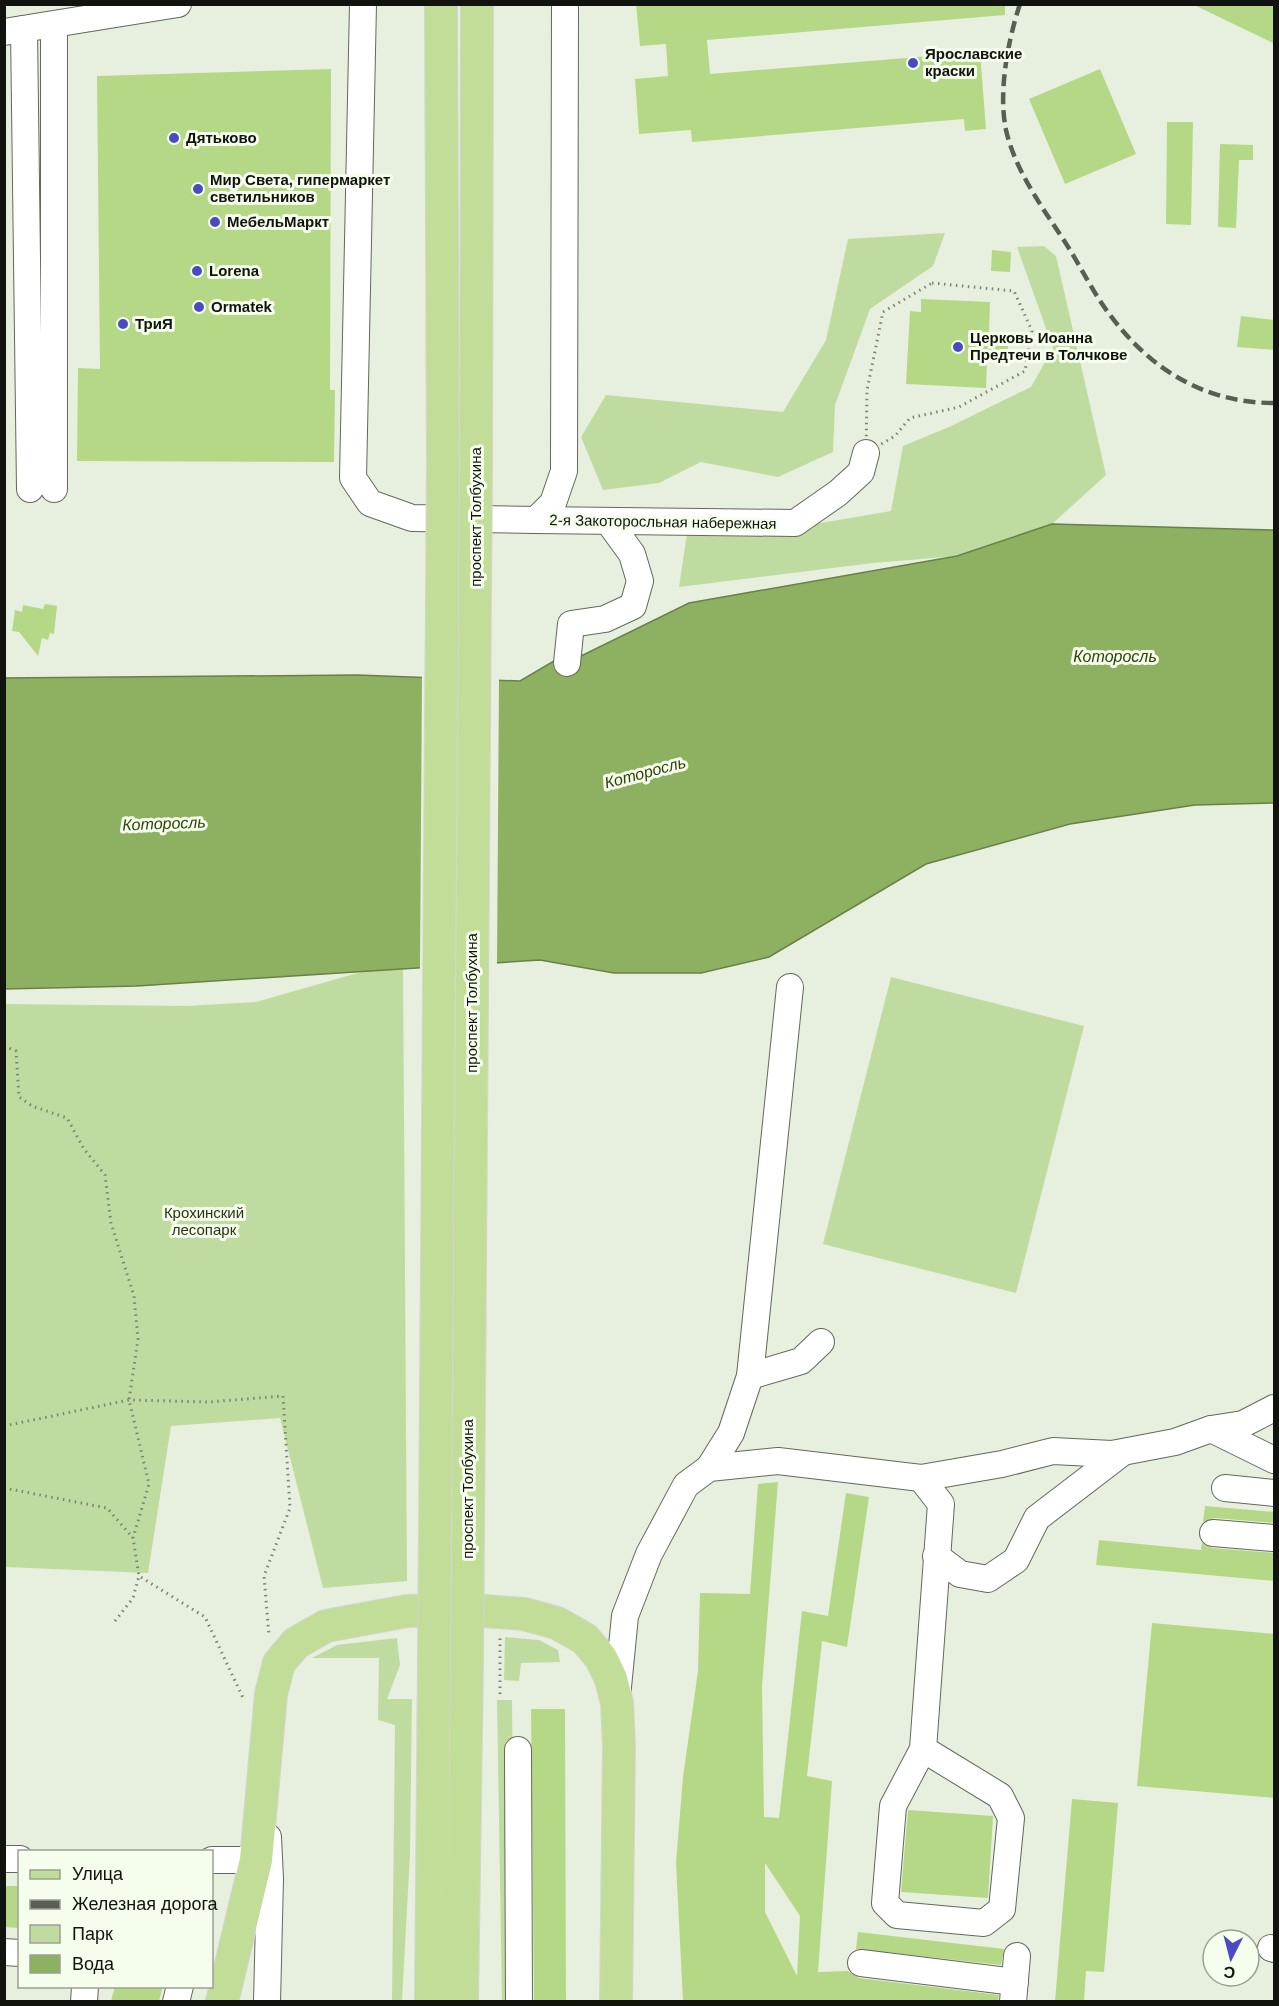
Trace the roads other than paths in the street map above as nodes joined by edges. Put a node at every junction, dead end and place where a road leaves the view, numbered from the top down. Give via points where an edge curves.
1 (178, 4) edge
2 (363, 4) edge
3 (441, 4) edge
4 (477, 4) edge
5 (565, 4) edge
6 (115, 10) edge
7 (54, 26) junction
8 (14, 30) edge
9 (866, 453) road end
10 (536, 520) junction
11 (608, 521) junction
12 (567, 663) dead end
13 (790, 987) dead end
14 (821, 1342) dead end
15 (750, 1376) junction
16 (1275, 1408) edge
17 (1211, 1429) junction
18 (1122, 1453) junction
19 (1275, 1461) edge
20 (709, 1468) junction
21 (921, 1478) junction
22 (1225, 1488) dead end
23 (1275, 1493) edge
24 (1213, 1533) dead end
25 (1275, 1538) edge
26 (936, 1556) junction
27 (617, 1703) junction
28 (923, 1749) junction
29 (518, 1750) dead end
30 (265, 1783) junction
31 (213, 1860) edge
32 (256, 1860) junction
33 (1017, 1956) dead end
34 (861, 1963) dead end
35 (1014, 1992) edge
36 (222, 2001) edge
37 (267, 2001) edge
38 (430, 2001) edge
39 (462, 2001) edge
40 (519, 2001) edge
41 (616, 2001) edge

1 - 6 street
2 - 10 street, 2-я Закоторосльная набережная via 353,478 370,503 412,518
3 - 38 main road, bridge via 443,462
4 - 39 main road, проспект Толбухина, bridge
5 - 10 street via 564,471 554,502
6 - 7 street
7 - 8 street
7 - 8 street via 42,489
9 - 11 street, 2-я Закоторосльная набережная via 861,472 795,523
10 - 11 street, 2-я Закоторосльная набережная
11 - 12 street via 632,554 640,582 633,606 605,619 571,624
13 - 15 street
14 - 15 street via 801,1361
15 - 20 street via 731,1433
16 - 17 street via 1243,1424
17 - 18 street via 1175,1443
17 - 19 street
18 - 21 street via 1053,1451
18 - 26 street via 1037,1518 1016,1560 988,1579 960,1574
20 - 21 street via 778,1461
20 - 27 street via 686,1485 650,1554 625,1616
21 - 26 street via 941,1504
22 - 23 street
24 - 25 street
26 - 28 street
27 - 30 main road via 601,1658 585,1639 557,1623 524,1614 407,1611 326,1626 296,1643 279,1663 271,1694
27 - 41 main road
28 - 28 street via 893,1806 885,1903 897,1915 984,1923 1002,1909 1011,1818 1000,1796
29 - 40 street
30 - 32 main road
30 - 37 street via 270,1879
31 - 32 street
32 - 36 main road
33 - 35 street
34 - 35 street

